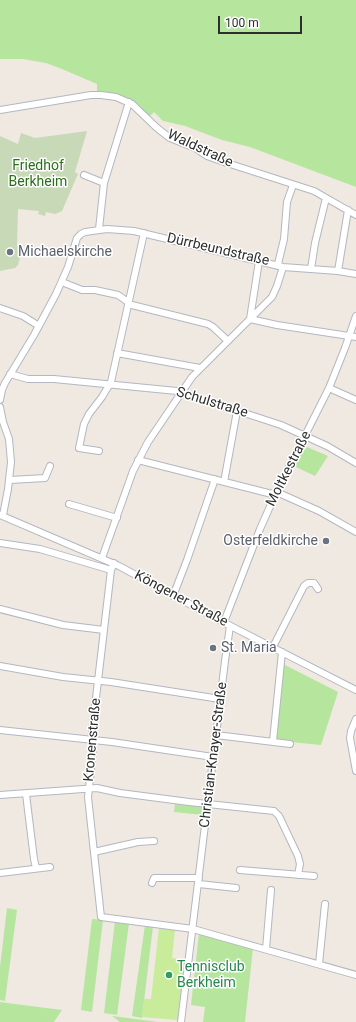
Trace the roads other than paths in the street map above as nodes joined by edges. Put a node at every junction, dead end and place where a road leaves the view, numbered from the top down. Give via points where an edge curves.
1 (129, 102) junction
2 (0, 110) edge
3 (84, 175) dead end
4 (104, 183) junction
5 (294, 185) junction
6 (326, 198) junction
7 (348, 210) junction
8 (356, 215) edge
9 (99, 229) junction
10 (144, 233) junction
11 (259, 261) junction
12 (280, 265) junction
13 (311, 269) junction
14 (338, 271) junction
15 (356, 274) edge
16 (62, 282) junction
17 (128, 303) junction
18 (0, 308) edge
19 (356, 316) edge
20 (250, 319) junction
21 (39, 326) junction
22 (349, 336) junction
23 (356, 337) edge
24 (228, 341) junction
25 (118, 353) junction
26 (200, 368) junction
27 (10, 374) junction
28 (109, 386) junction
29 (329, 388) junction
30 (1, 389) edge
31 (181, 393) junction
32 (0, 400) edge
33 (356, 400) edge
34 (0, 406) edge
35 (237, 411) junction
36 (305, 436) junction
37 (99, 451) dead end
38 (138, 460) junction
39 (356, 463) edge
40 (50, 466) dead end
41 (215, 479) junction
42 (10, 480) junction
43 (224, 482) junction
44 (276, 494) junction
45 (69, 504) dead end
46 (1, 515) edge
47 (117, 518) junction
48 (356, 532) edge
49 (0, 543) edge
50 (102, 558) junction
51 (114, 563) junction
52 (111, 570) junction
53 (318, 589) dead end
54 (173, 596) junction
55 (0, 609) edge
56 (224, 622) junction
57 (230, 626) junction
58 (104, 630) junction
59 (273, 647) junction
60 (282, 652) junction
61 (0, 666) edge
62 (98, 682) junction
63 (356, 690) edge
64 (220, 699) junction
65 (356, 719) edge
66 (0, 730) edge
67 (216, 734) junction
68 (92, 740) junction
69 (273, 741) junction
70 (290, 744) dead end
71 (213, 757) junction
72 (356, 771) edge
73 (88, 788) junction
74 (26, 794) junction
75 (0, 795) edge
76 (208, 805) junction
77 (154, 841) dead end
78 (94, 852) junction
79 (50, 867) dead end
80 (36, 868) junction
81 (240, 870) dead end
82 (0, 873) edge
83 (298, 875) junction
84 (314, 876) dead end
85 (199, 881) junction
86 (152, 883) dead end
87 (236, 888) dead end
88 (271, 890) dead end
89 (325, 904) dead end
90 (193, 929) junction
91 (266, 949) junction
92 (319, 964) junction
93 (356, 975) edge
94 (181, 1022) edge

1 - 2 street, Waldstraße via 97,94
1 - 4 street
1 - 5 street, Waldstraße via 170,138 227,164
3 - 4 street
4 - 9 street
5 - 6 street, Waldstraße
5 - 12 street via 287,202
6 - 7 street, Waldstraße
6 - 13 street
7 - 8 street, Waldstraße
7 - 14 street
9 - 10 street, Dürrbeundstraße
9 - 16 street, Dürrbeundstraße via 81,234 77,238
10 - 11 street, Dürrbeundstraße
10 - 17 street
11 - 12 street, Dürrbeundstraße
11 - 20 street
12 - 13 street, Dürrbeundstraße
12 - 20 street via 277,286 272,296
13 - 14 street, Dürrbeundstraße
14 - 15 street, Dürrbeundstraße
16 - 17 street via 82,290 118,295
16 - 21 street
17 - 24 street via 208,324
17 - 25 street
18 - 21 street via 23,316
19 - 22 street, Moltkestraße
20 - 22 street
20 - 24 street
21 - 27 street
22 - 23 street
22 - 29 street, Moltkestraße
24 - 26 street
25 - 26 street
25 - 28 street
26 - 31 street
27 - 28 street, Schulstraße via 28,379 54,379
27 - 30 street
28 - 31 street, Schulstraße via 174,390
28 - 37 street via 85,420 79,448
29 - 33 street
29 - 36 street, Moltkestraße
30 - 32 street
31 - 35 street, Schulstraße
31 - 38 street
34 - 42 street via 10,450
35 - 36 street, Schulstraße via 266,419
35 - 43 street
36 - 39 street, Schulstraße
36 - 44 street, Moltkestraße
38 - 41 street
38 - 47 street
40 - 42 street via 45,478
41 - 43 street
41 - 54 street
42 - 46 street
43 - 44 street
44 - 48 street via 319,511
44 - 56 street, Moltkestraße
45 - 47 street
46 - 50 street, Köngener Straße
47 - 50 street
49 - 52 street via 40,549
50 - 51 street, Köngener Straße
51 - 52 street, Kronenstraße
51 - 54 street, Köngener Straße
52 - 58 street, Kronenstraße
53 - 59 street via 314,583 304,586
54 - 56 street, Köngener Straße
55 - 58 street via 63,625
56 - 57 street, Köngener Straße
57 - 59 street, Köngener Straße
57 - 64 street, Christian-Knayer-Straße
58 - 62 street, Kronenstraße
59 - 60 street, Köngener Straße
60 - 63 street, Köngener Straße
60 - 69 street
61 - 62 street
62 - 64 street
62 - 68 street, Kronenstraße
64 - 67 street, Christian-Knayer-Straße
65 - 72 street via 350,738
66 - 68 street
67 - 69 street
67 - 71 street, Christian-Knayer-Straße
68 - 71 street
68 - 73 street, Kronenstraße
69 - 70 street
71 - 76 street, Christian-Knayer-Straße
73 - 74 street
73 - 76 street
73 - 78 street, Kronenstraße
74 - 75 street
74 - 80 street
76 - 83 street via 277,812 299,859
76 - 85 street, Christian-Knayer-Straße
77 - 78 street
78 - 90 street, Kronenstraße via 102,917
79 - 80 street
80 - 82 street
81 - 83 street
83 - 84 street
85 - 86 street via 154,878
85 - 87 street
85 - 90 street, Christian-Knayer-Straße
88 - 91 street
89 - 92 street
90 - 91 street
90 - 94 street, Christian-Knayer-Straße
91 - 92 street
92 - 93 street

